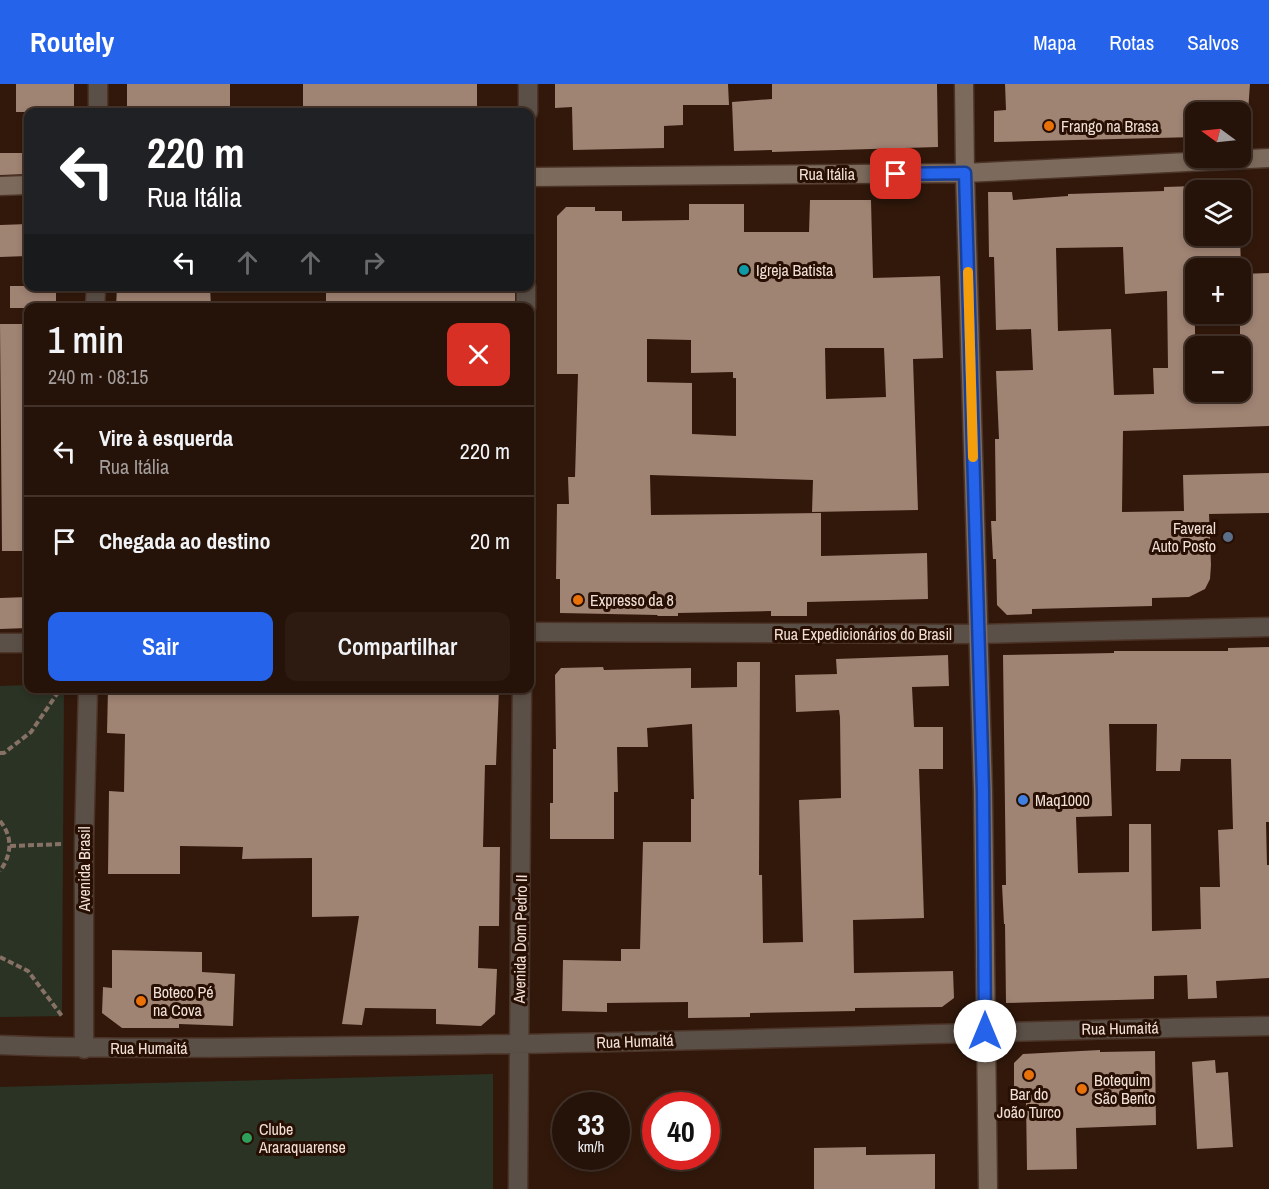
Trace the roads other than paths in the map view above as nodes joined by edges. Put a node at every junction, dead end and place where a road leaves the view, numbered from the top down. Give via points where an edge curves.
1 (98, 84) edge
2 (528, 84) edge
3 (964, 84) edge
4 (98, 108) edge
5 (528, 108) edge
6 (1269, 158) edge
7 (965, 173) junction
8 (534, 177) edge
9 (24, 185) edge
10 (0, 186) edge
11 (1269, 627) edge
12 (534, 632) edge
13 (978, 634) junction
14 (24, 643) edge
15 (0, 644) edge
16 (88, 693) edge
17 (522, 693) edge
18 (1269, 1026) edge
19 (985, 1031) junction
20 (0, 1045) edge
21 (520, 1045) junction
22 (84, 1048) junction
23 (518, 1189) edge
24 (988, 1189) edge

1 - 4 street
2 - 5 street
3 - 7 street
6 - 7 street, Rua Itália
7 - 8 street, Rua Itália
7 - 13 street
9 - 10 street
11 - 13 street, Rua Expedicionários do Brasil
12 - 13 street, Rua Expedicionários do Brasil
13 - 19 street
14 - 15 street
16 - 22 street, Avenida Brasil
17 - 21 street, Avenida Dom Pedro II
18 - 19 street, Rua Humaitá
19 - 21 street, Rua Humaitá
19 - 24 street
20 - 22 street, Rua Humaitá
21 - 22 street, Rua Humaitá
21 - 23 street, Avenida Dom Pedro II

